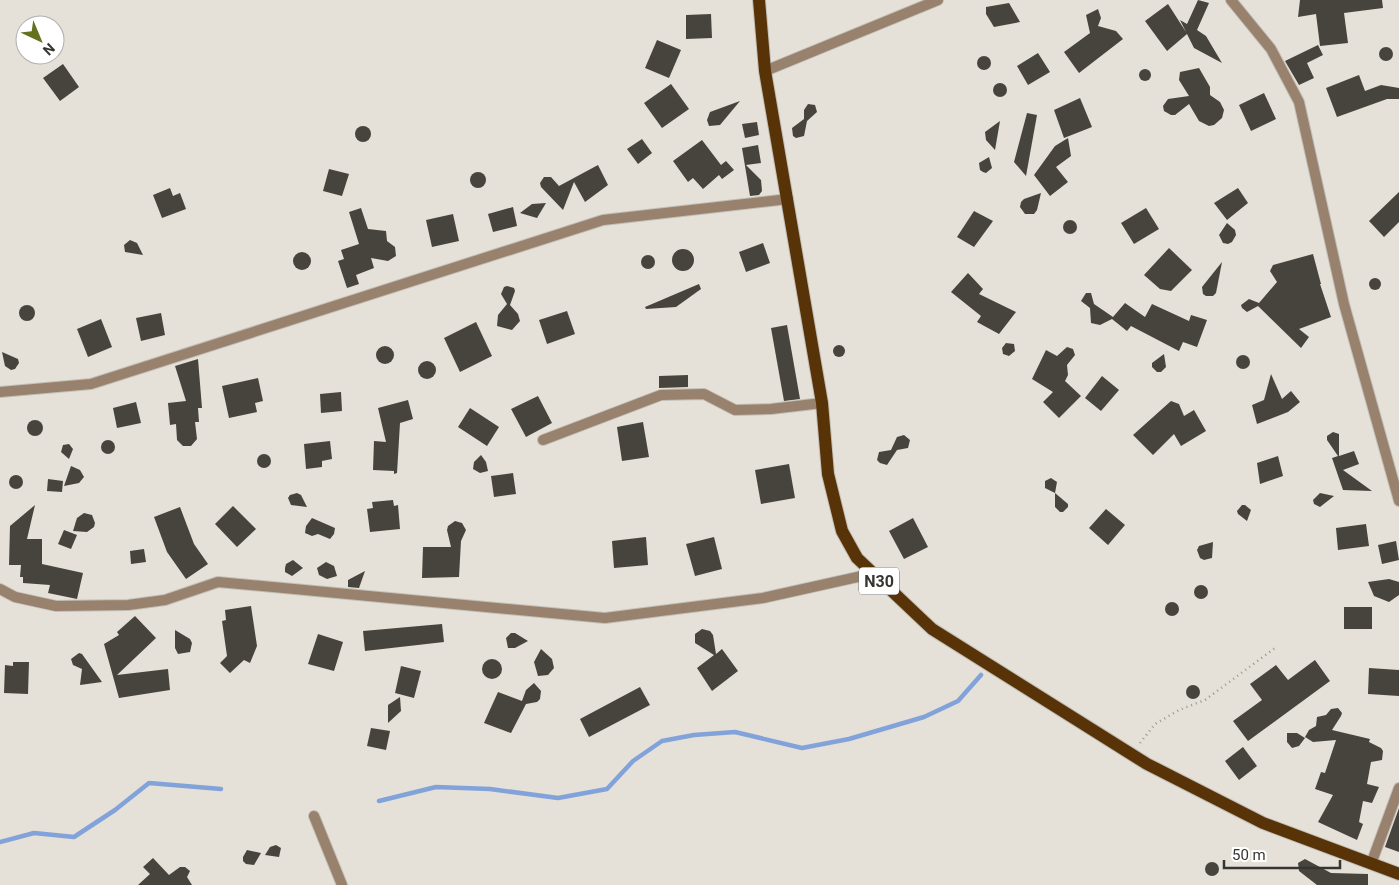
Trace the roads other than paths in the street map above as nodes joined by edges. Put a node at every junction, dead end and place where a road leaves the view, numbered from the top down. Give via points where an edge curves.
1 (759, 0) edge
2 (938, 0) edge
3 (1231, 0) edge
4 (765, 71) junction
5 (788, 199) junction
6 (0, 392) edge
7 (822, 403) junction
8 (543, 440) dead end
9 (1399, 501) edge
10 (871, 574) junction
11 (0, 589) edge
12 (1399, 788) edge
13 (314, 816) dead end
14 (1371, 864) junction
15 (1399, 874) edge
16 (342, 885) edge

1 - 4 main road, N30
2 - 4 street
3 - 9 street via 1271,49 1299,102 1344,304
4 - 5 main road, N30
5 - 6 street via 603,220 91,384
5 - 7 main road, N30
7 - 8 street via 735,410 704,394 661,395
7 - 10 main road, N30 via 828,474 842,531 857,558
10 - 11 street via 763,598 606,618 218,582 165,600 128,605 56,606 15,597
10 - 14 main road, N30 via 932,629 1131,754 1263,823
12 - 14 street
13 - 16 street
14 - 15 main road, N30

